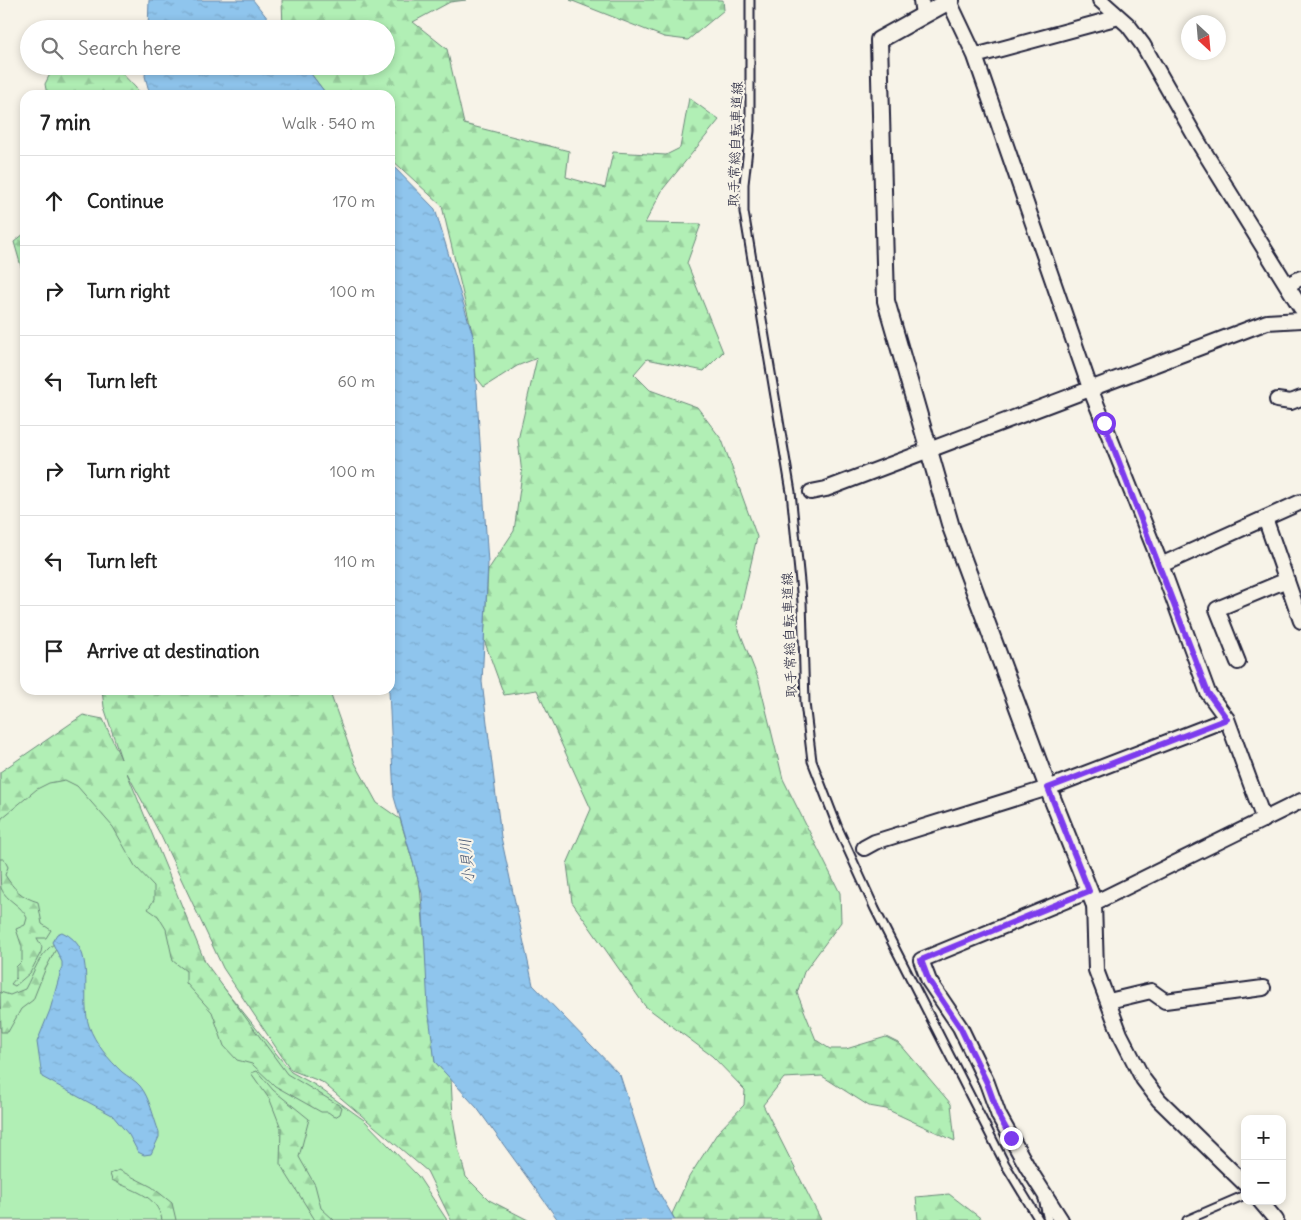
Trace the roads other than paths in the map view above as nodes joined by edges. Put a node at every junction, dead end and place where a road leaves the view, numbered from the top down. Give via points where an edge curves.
1 (750, 0) edge
2 (950, 0) edge
3 (1100, 0) edge
4 (922, 7) edge
5 (1119, 17) junction
6 (975, 56) junction
7 (1301, 278) edge
8 (1287, 285) junction
9 (1301, 308) edge
10 (1301, 320) edge
11 (1090, 388) junction
12 (1301, 398) edge
13 (1277, 400) dead end
14 (927, 450) junction
15 (811, 492) dead end
16 (1301, 502) edge
17 (1265, 518) junction
18 (1160, 565) junction
19 (1287, 580) junction
20 (1301, 621) edge
21 (1238, 662) dead end
22 (1227, 719) junction
23 (1048, 788) junction
24 (1301, 801) edge
25 (1264, 820) junction
26 (864, 848) dead end
27 (1091, 897) junction
28 (1264, 988) dead end
29 (1109, 1001) junction
30 (1241, 1180) edge
31 (1040, 1186) junction
32 (1241, 1197) edge
33 (1263, 1205) edge
34 (1039, 1220) edge
35 (1048, 1220) edge
36 (1061, 1220) edge
37 (1187, 1220) edge
38 (1276, 1220) edge

1 - 34 lane, 取手常総自転車道線 via 750,131 744,212 791,492 812,761 875,909 1005,1164
2 - 4 street
2 - 6 street
3 - 5 street
4 - 14 street via 879,40 886,301
5 - 6 street
5 - 8 street via 1143,45 1200,145
6 - 11 street
7 - 8 street
8 - 9 street
10 - 11 street via 1267,322
11 - 14 street
11 - 18 street
12 - 13 street via 1291,402
14 - 15 street
14 - 23 street
16 - 17 street
17 - 18 street
17 - 19 street
18 - 22 street via 1208,693
19 - 20 street
19 - 21 street via 1216,609
22 - 23 street
22 - 25 street
23 - 26 street
23 - 27 street
24 - 25 street
25 - 27 street
27 - 29 street via 1096,970
27 - 31 street via 921,960 929,981 960,1027 999,1116
28 - 29 street via 1165,1001 1151,991
29 - 30 street via 1120,1034 1142,1079 1159,1100
31 - 35 lane
31 - 36 street
32 - 37 lane
33 - 38 street

